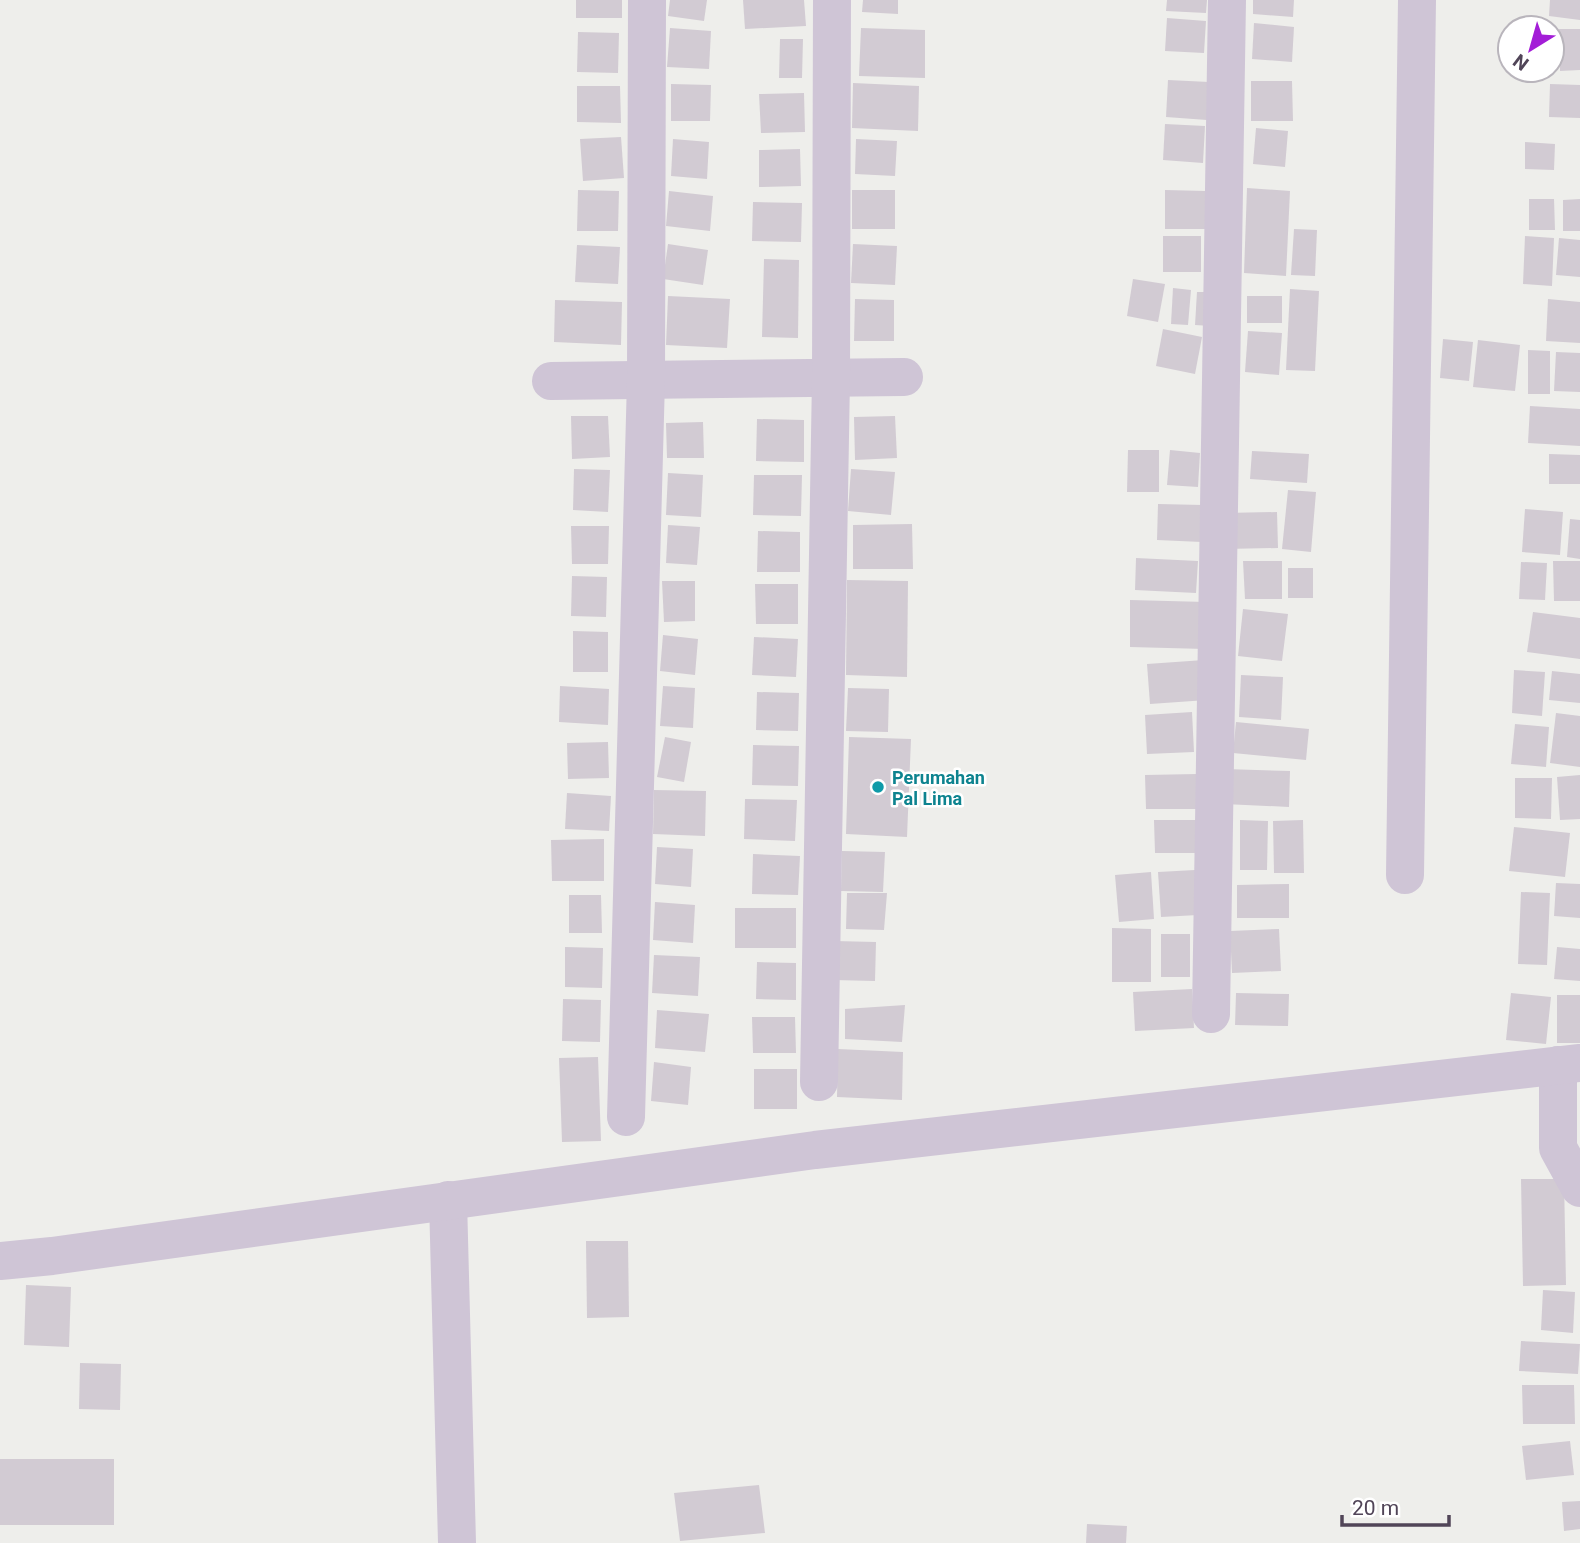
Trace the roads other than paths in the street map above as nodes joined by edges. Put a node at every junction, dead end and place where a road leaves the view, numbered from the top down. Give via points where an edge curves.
1 (648, 0) edge
2 (832, 0) edge
3 (1227, 0) edge
4 (1417, 0) edge
5 (904, 377) dead end
6 (831, 378) junction
7 (646, 380) junction
8 (551, 381) dead end
9 (1405, 875) dead end
10 (1211, 1014) dead end
11 (1569, 1064) edge
12 (819, 1082) dead end
13 (626, 1117) dead end
14 (1580, 1188) edge
15 (448, 1200) junction
16 (0, 1261) edge
17 (457, 1543) edge

1 - 7 street
2 - 6 street
3 - 10 street
4 - 9 street
5 - 6 street
6 - 7 street
6 - 12 street
7 - 8 street
7 - 13 street
11 - 14 street via 1558,1148
11 - 15 street via 815,1150
15 - 16 street
15 - 17 street

